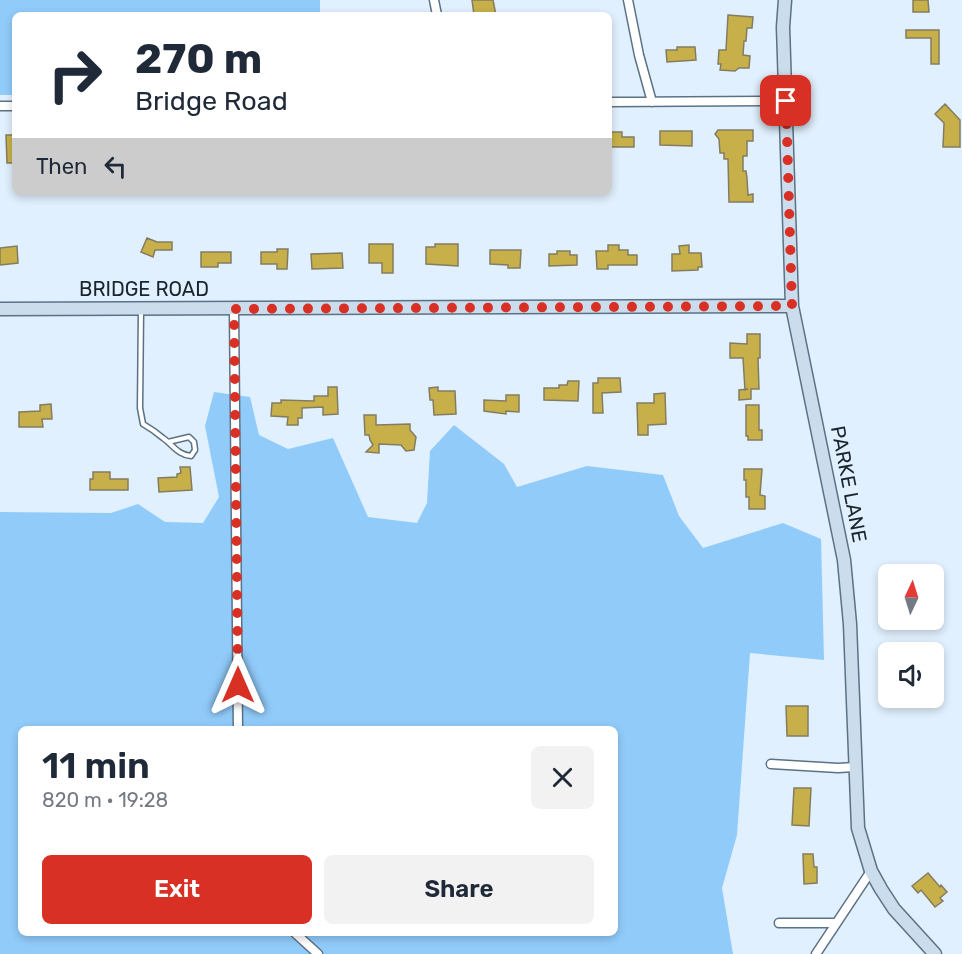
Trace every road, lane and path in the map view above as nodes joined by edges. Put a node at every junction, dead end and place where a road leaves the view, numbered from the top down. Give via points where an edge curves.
1 (628, 0) edge
2 (785, 0) edge
3 (786, 101) junction
4 (612, 102) edge
5 (652, 102) junction
6 (792, 306) junction
7 (0, 309) edge
8 (141, 309) junction
9 (234, 309) junction
10 (168, 442) junction
11 (238, 726) edge
12 (771, 764) dead end
13 (855, 766) junction
14 (871, 871) junction
15 (779, 923) dead end
16 (836, 923) junction
17 (298, 936) edge
18 (318, 954) edge
19 (816, 954) edge
20 (936, 954) edge

1 - 5 street
2 - 3 main road, PARKE LANE
3 - 5 street
3 - 6 main road, PARKE LANE
4 - 5 street
6 - 9 main road, BRIDGE ROAD
6 - 13 main road, PARKE LANE via 844,560
7 - 8 main road, BRIDGE ROAD
8 - 9 main road, BRIDGE ROAD
8 - 10 lane via 143,423
9 - 11 street
10 - 10 lane via 183,456 191,456 195,450 189,437
12 - 13 street
13 - 14 main road, PARKE LANE via 858,828
14 - 16 street
14 - 20 main road, PARKE LANE via 894,909
15 - 16 street
16 - 19 street
17 - 18 street

